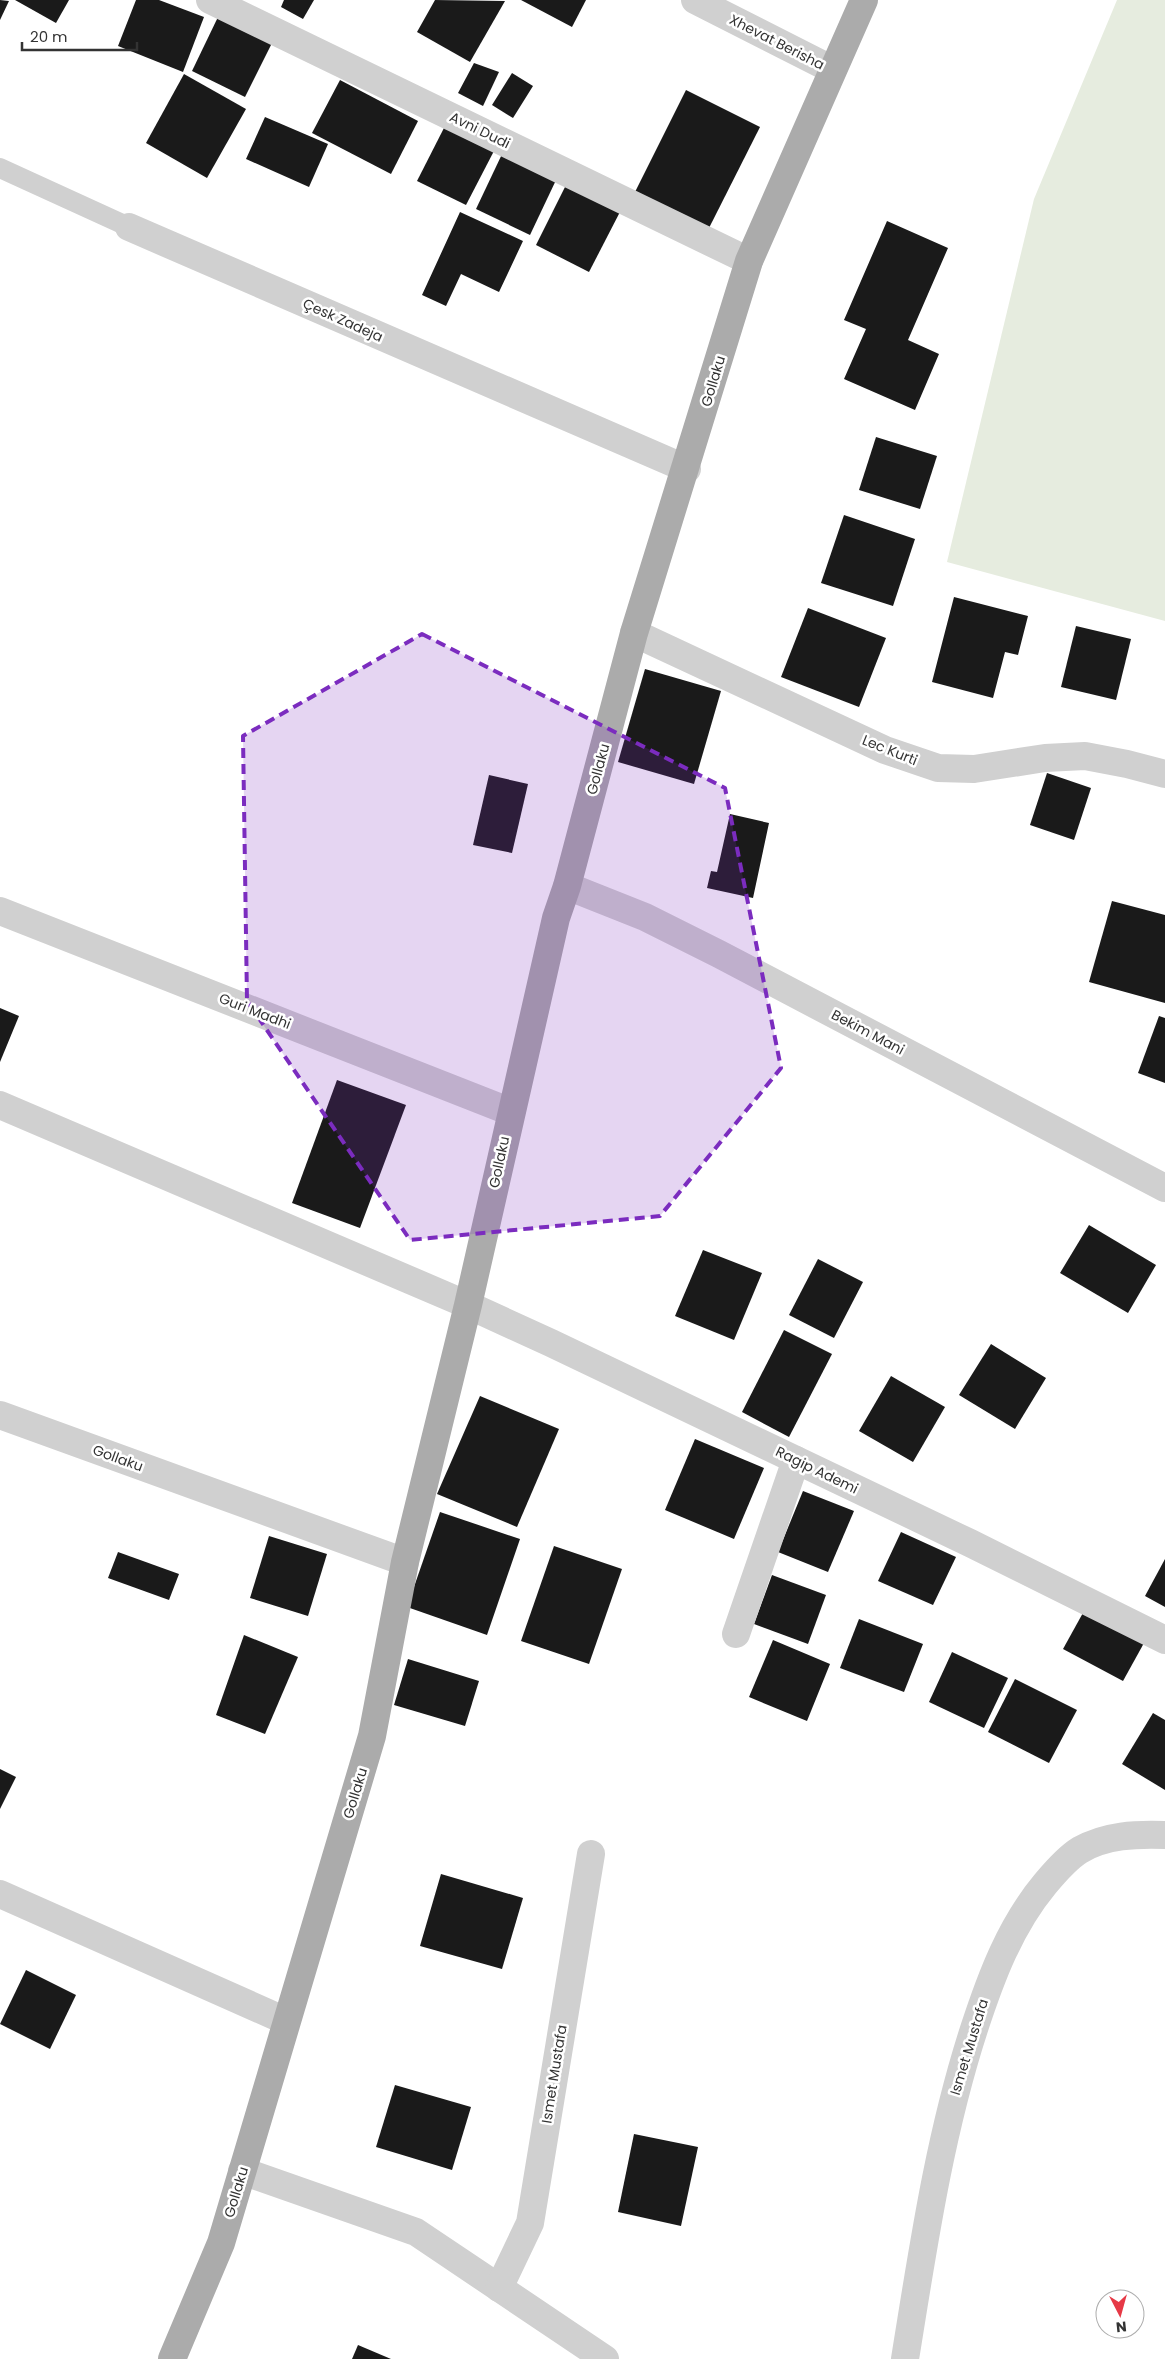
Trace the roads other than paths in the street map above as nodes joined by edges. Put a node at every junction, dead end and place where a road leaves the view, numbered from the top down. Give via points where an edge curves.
1 (210, 0) edge
2 (695, 0) edge
3 (864, 0) edge
4 (831, 70) junction
5 (0, 168) edge
6 (129, 226) joint
7 (750, 261) junction
8 (687, 469) junction
9 (634, 633) junction
10 (1165, 774) edge
11 (567, 886) junction
12 (0, 911) edge
13 (0, 1105) edge
14 (510, 1112) junction
15 (1165, 1188) edge
16 (468, 1304) junction
17 (0, 1415) edge
18 (796, 1460) junction
19 (405, 1562) junction
20 (736, 1634) dead end
21 (1165, 1640) edge
22 (1165, 1835) edge
23 (591, 1854) dead end
24 (0, 1894) edge
25 (286, 2020) junction
26 (242, 2171) junction
27 (499, 2288) junction
28 (172, 2359) edge
29 (605, 2359) edge
30 (905, 2359) edge

1 - 7 street, Avni Dudi
2 - 4 street, Xhevat Berisha
3 - 4 main road, Gollaku
4 - 7 main road, Gollaku
5 - 6 lane, Çesk Zadeja
6 - 8 street, Çesk Zadeja
7 - 8 main road, Gollaku
8 - 9 main road, Gollaku
9 - 10 street, Lec Kurti via 885,750 938,768 974,769 1044,758 1085,756
9 - 11 main road, Gollaku
11 - 14 main road, Gollaku via 556,918
11 - 15 street, Bekim Mani via 645,917 719,954
12 - 14 street, Guri Madhi
13 - 16 street, Ragip Ademi
14 - 16 main road, Gollaku
16 - 18 street, Ragip Ademi
16 - 19 main road, Gollaku
17 - 19 street, Gollaku
18 - 20 street
18 - 21 street, Ragip Ademi
19 - 25 main road, Gollaku via 372,1736
22 - 30 street, Ismet Mustafa via 1136,1834 1106,1839 1080,1850 1055,1871 1031,1900 1009,1937 965,2058 941,2148
23 - 27 street, Ismet Mustafa via 530,2223
24 - 25 street
25 - 26 main road, Gollaku
26 - 27 street via 416,2232
26 - 28 main road, Gollaku via 221,2243
27 - 29 street

